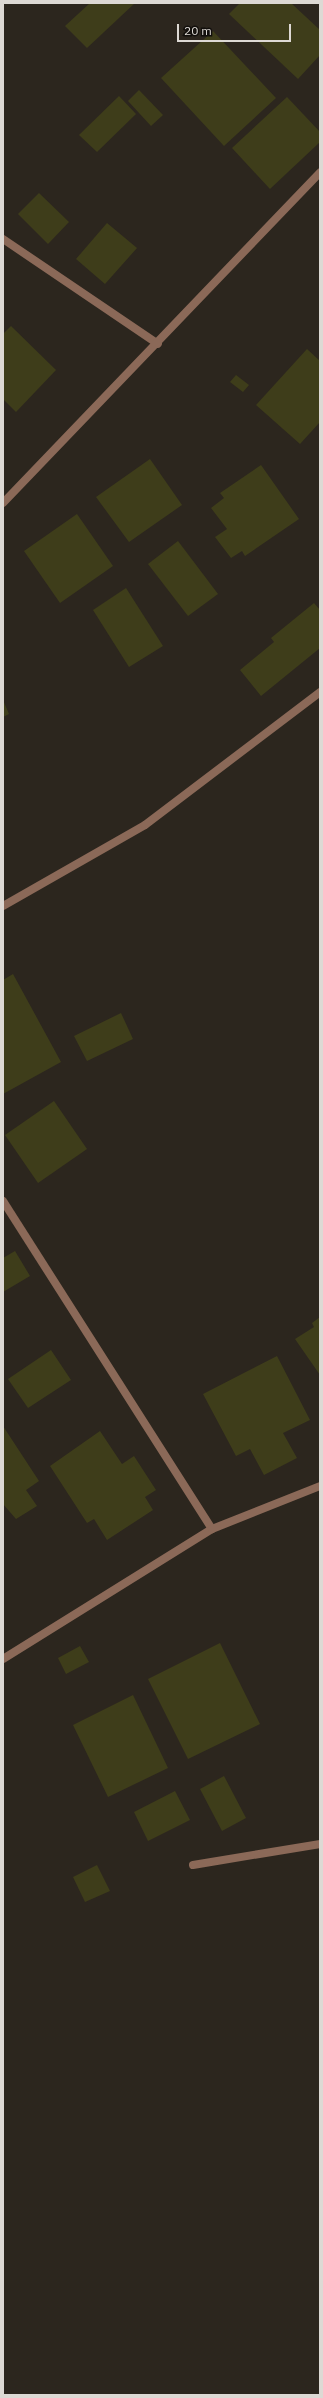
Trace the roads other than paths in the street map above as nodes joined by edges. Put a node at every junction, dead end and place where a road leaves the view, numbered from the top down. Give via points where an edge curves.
1 (320, 173) edge
2 (3, 239) edge
3 (158, 344) junction
4 (3, 503) edge
5 (320, 692) edge
6 (3, 906) edge
7 (3, 1200) edge
8 (320, 1486) edge
9 (212, 1529) junction
10 (3, 1659) edge
11 (320, 1844) edge
12 (193, 1866) dead end

1 - 3 street
2 - 3 street
3 - 4 street
5 - 6 street via 145,825
7 - 9 street
8 - 9 street
9 - 10 street
11 - 12 street

